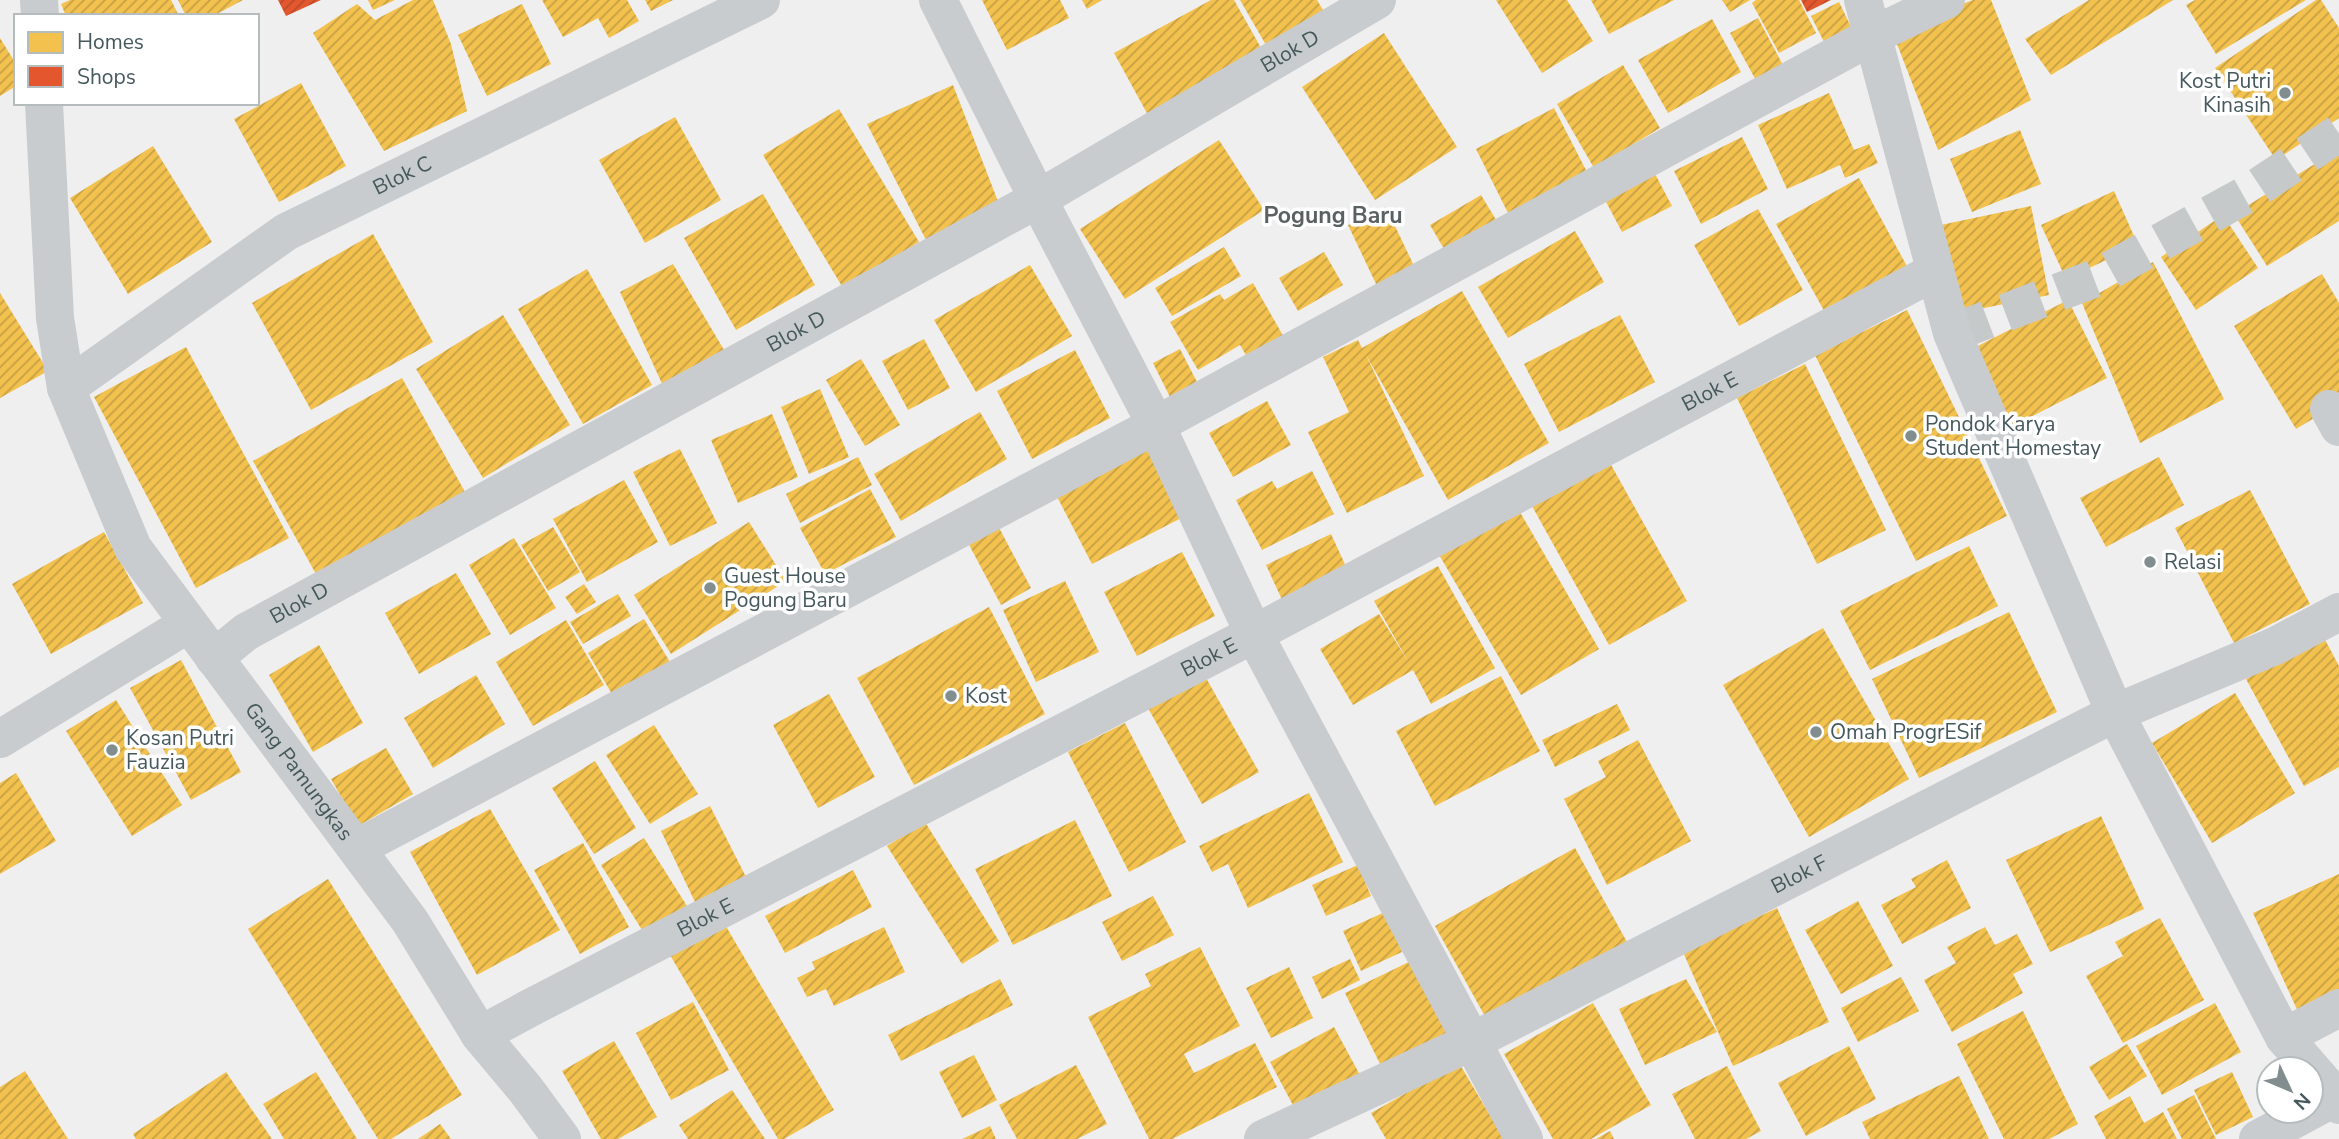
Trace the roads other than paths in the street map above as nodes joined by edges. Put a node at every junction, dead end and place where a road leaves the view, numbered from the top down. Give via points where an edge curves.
1 (761, 0) edge
2 (938, 0) edge
3 (1377, 0) edge
4 (1946, 0) edge
5 (1869, 18) edge
6 (44, 105) edge
7 (1038, 198) junction
8 (1934, 272) junction
9 (66, 388) junction
10 (1156, 425) junction
11 (2339, 612) edge
12 (188, 624) junction
13 (1254, 634) junction
14 (214, 658) junction
15 (2115, 713) junction
16 (0, 739) edge
17 (357, 848) junction
18 (2339, 1008) edge
19 (480, 1035) junction
20 (2284, 1037) junction
21 (1473, 1041) junction
22 (2337, 1101) edge
23 (562, 1139) edge
24 (1263, 1139) edge
25 (1524, 1139) edge
26 (2258, 1139) edge

1 - 9 street, Blok C via 286,232
2 - 7 street
3 - 7 street, Blok D
4 - 5 street
5 - 8 street
5 - 10 street
6 - 9 street, Gang Pamungkas via 54,318
7 - 10 street
7 - 14 street, Blok D via 246,632
8 - 13 street, Blok E
8 - 15 street via 1952,333
9 - 12 street, Gang Pamungkas via 133,548
10 - 13 street
10 - 17 street
11 - 15 street, Blok F via 2275,646
12 - 14 street, Gang Pamungkas
12 - 16 street
13 - 19 street, Blok E
13 - 21 street
14 - 17 street, Gang Pamungkas
15 - 20 street
15 - 21 street, Blok F
17 - 19 street, Gang Pamungkas via 410,921
18 - 20 street
19 - 23 street, Gang Pamungkas
20 - 22 street
21 - 24 street, Blok F
21 - 25 street
22 - 26 street

